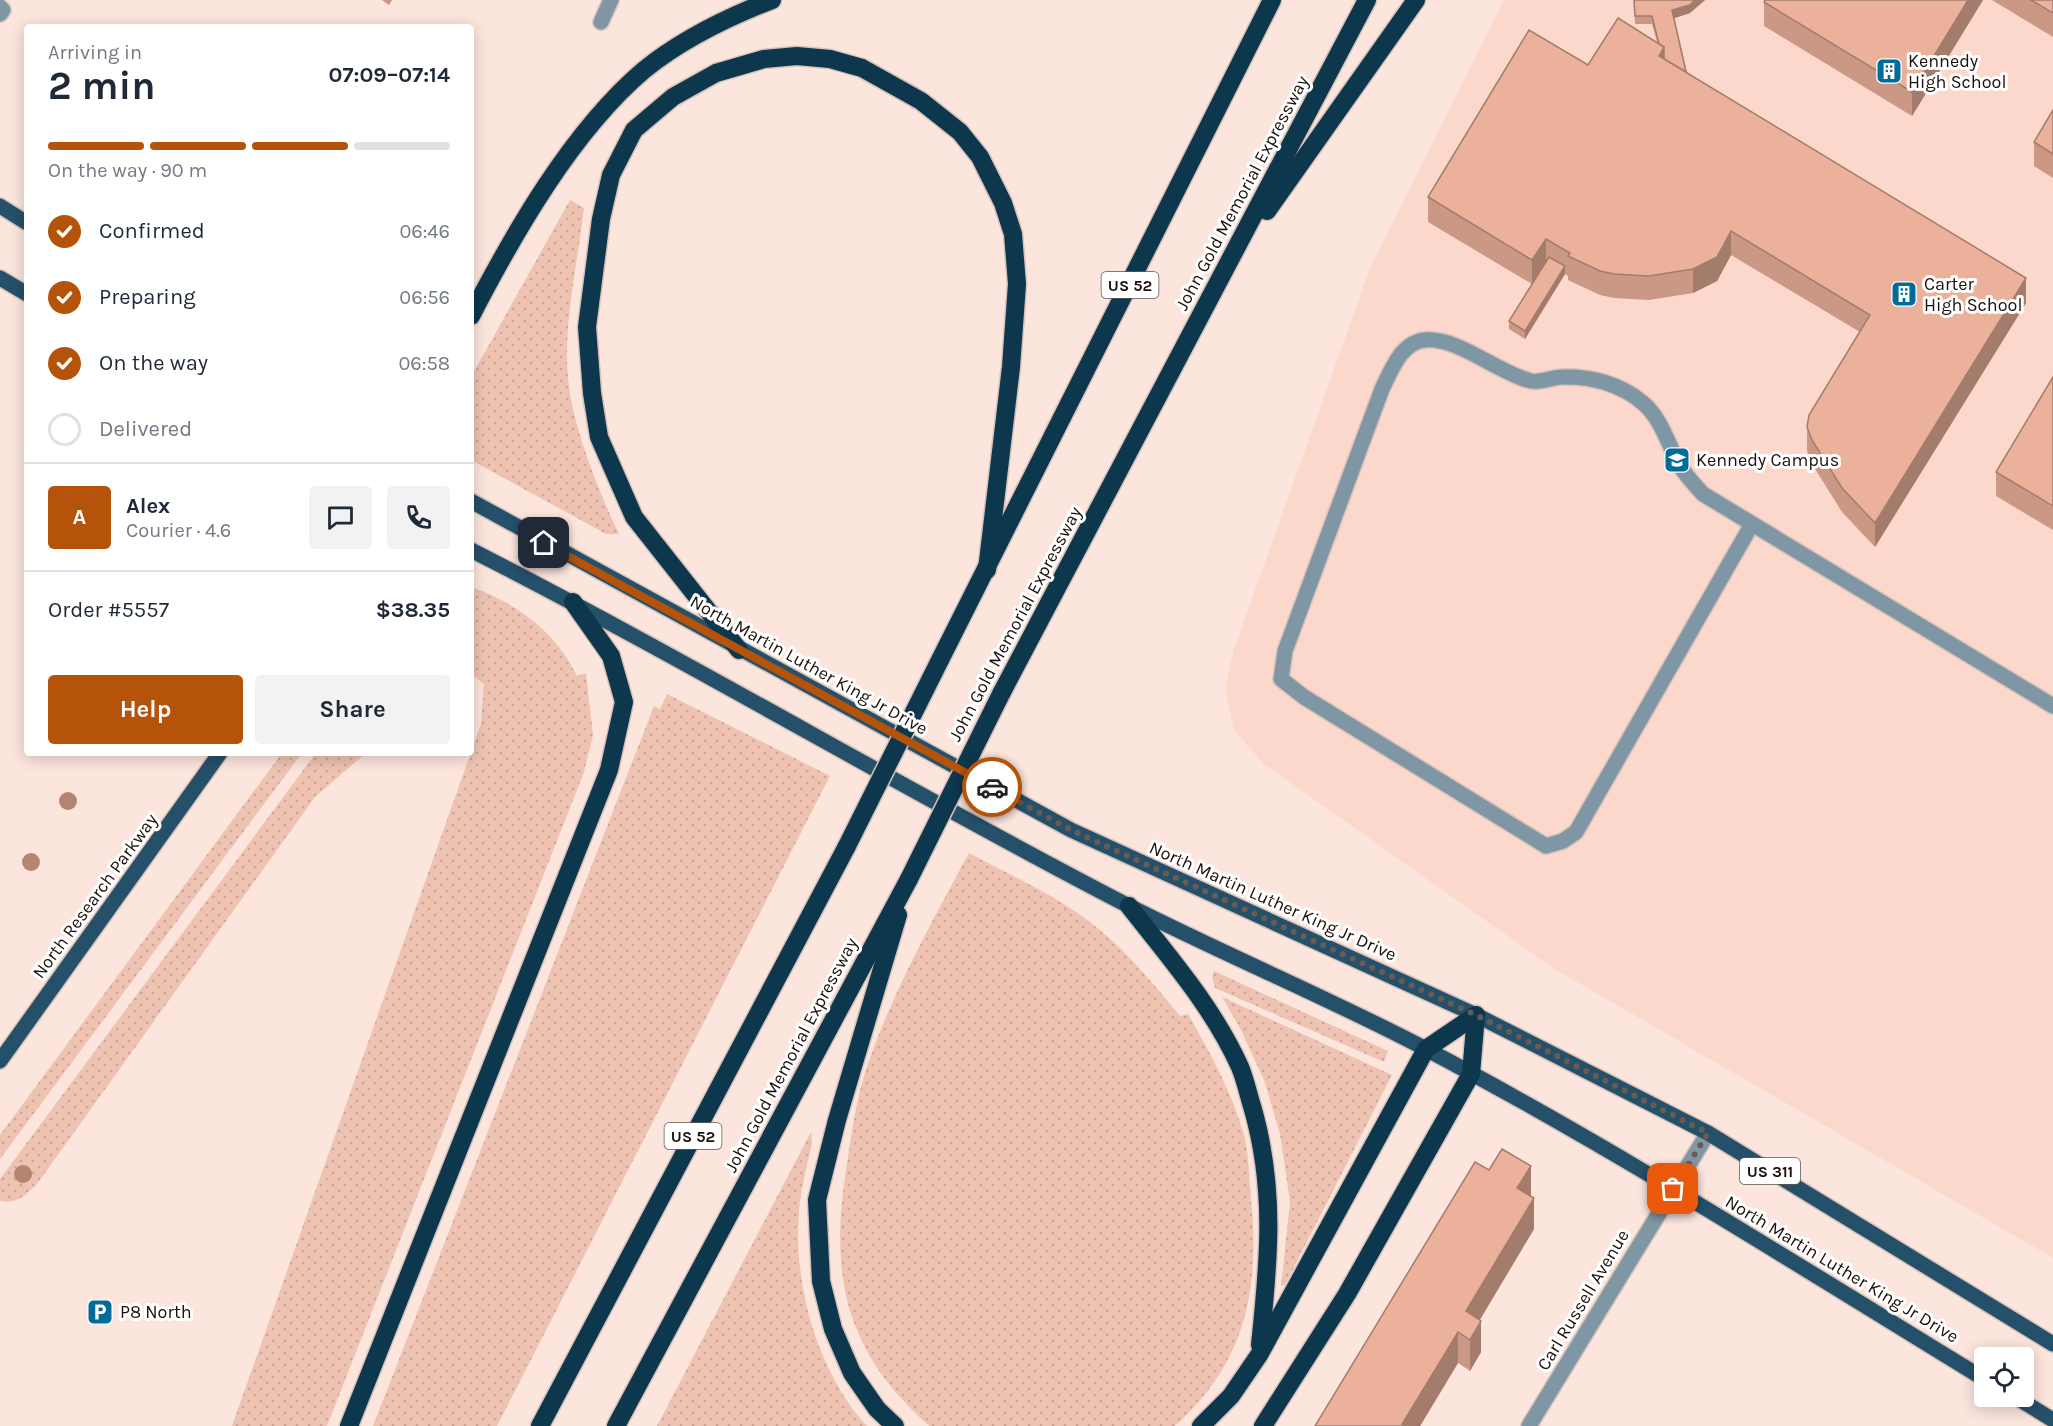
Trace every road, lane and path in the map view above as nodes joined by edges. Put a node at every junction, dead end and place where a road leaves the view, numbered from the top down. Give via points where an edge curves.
1 (611, 0) edge
2 (772, 0) edge
3 (1272, 0) edge
4 (1367, 0) edge
5 (1416, 0) edge
6 (0, 7) edge
7 (0, 14) edge
8 (601, 22) dead end
9 (0, 206) edge
10 (24, 221) edge
11 (1224, 271) junction
12 (0, 278) edge
13 (24, 292) edge
14 (474, 310) edge
15 (474, 503) edge
16 (1752, 524) junction
17 (474, 552) edge
18 (987, 570) junction
19 (573, 602) junction
20 (739, 650) junction
21 (2053, 706) edge
22 (218, 756) edge
23 (909, 879) junction
24 (1129, 906) junction
25 (1476, 1015) junction
26 (1426, 1049) junction
27 (0, 1061) edge
28 (1471, 1074) junction
29 (1708, 1133) junction
30 (1673, 1189) junction
31 (2053, 1344) edge
32 (1258, 1355) junction
33 (1974, 1373) edge
34 (2032, 1407) edge
35 (2053, 1420) edge
36 (349, 1426) edge
37 (540, 1426) edge
38 (616, 1426) edge
39 (896, 1426) edge
40 (1201, 1426) edge
41 (1263, 1426) edge
42 (1528, 1426) edge

1 - 8 street
2 - 14 highway via 684,42 644,71 597,118 547,184
3 - 18 highway, US 52
4 - 11 highway, John Gold Memorial Expressway
5 - 11 highway
6 - 7 street
9 - 10 main road
11 - 23 highway, John Gold Memorial Expressway, bridge via 1001,694
12 - 13 main road
15 - 20 main road, North Martin Luther King Jr Drive / US 311
16 - 16 street via 1703,494 1681,469 1661,425 1645,404 1621,388 1591,377 1533,382 1443,342 1424,340 1410,344 1396,360 1382,389 1284,651 1281,679 1304,698 1502,822 1546,846 1563,841 1576,832
16 - 21 street
17 - 19 main road, North Martin Luther King Jr Drive
18 - 20 highway via 1017,284 1013,234 1003,203 980,157 960,132 921,101 862,68 830,59 797,56 764,59 716,73 673,98 634,130 611,175 601,219 587,327 599,437 634,517
18 - 37 highway, US 52, bridge via 847,846
19 - 24 main road, North Martin Luther King Jr Drive
19 - 36 highway via 611,656 624,702 609,770
20 - 25 main road, North Martin Luther King Jr Drive / US 311 via 1071,830
22 - 27 main road, North Research Parkway
23 - 38 highway, John Gold Memorial Expressway
23 - 39 highway via 817,1200 821,1281 833,1329 852,1373 877,1410
24 - 26 main road, North Martin Luther King Jr Drive via 1296,983
24 - 32 highway via 1202,1000 1240,1067 1259,1131 1269,1193 1270,1256
25 - 26 highway
25 - 28 highway
25 - 29 main road, North Martin Luther King Jr Drive / US 311
26 - 28 main road, North Martin Luther King Jr Drive
26 - 32 highway
28 - 30 main road, North Martin Luther King Jr Drive
28 - 41 highway via 1347,1294
29 - 30 street, Carl Russell Avenue
29 - 31 main road, North Martin Luther King Jr Drive / US 311
30 - 33 main road, North Martin Luther King Jr Drive
30 - 42 street, Carl Russell Avenue
32 - 40 highway via 1231,1396
34 - 35 main road

